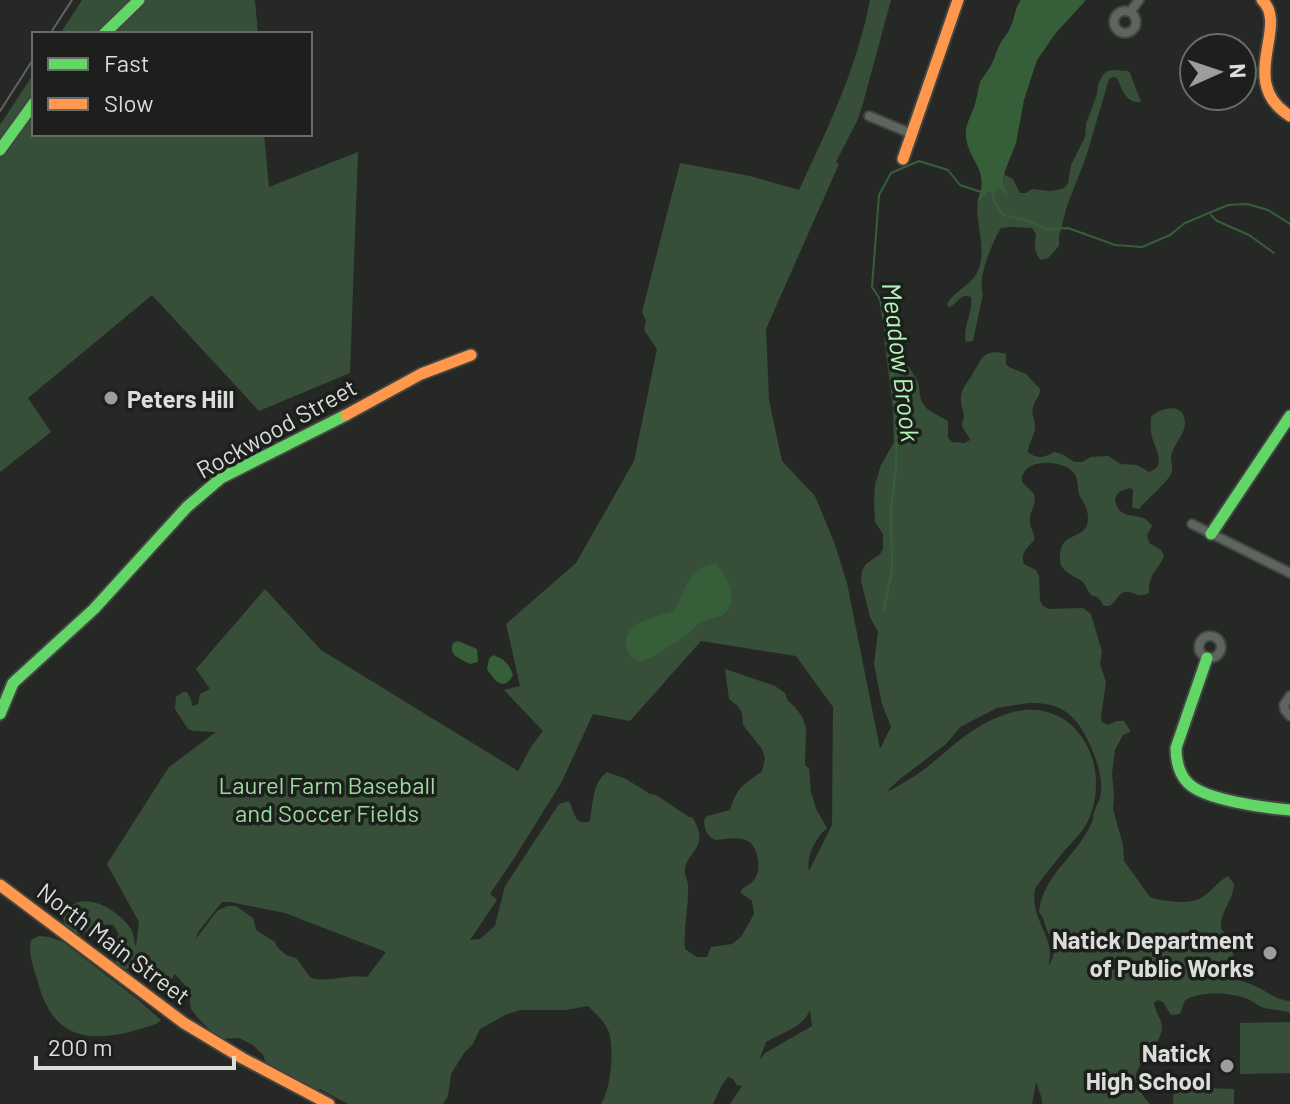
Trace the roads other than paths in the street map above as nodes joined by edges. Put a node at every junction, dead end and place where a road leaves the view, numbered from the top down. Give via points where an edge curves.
1 (139, 0) edge
2 (958, 0) edge
3 (1139, 0) edge
4 (1262, 0) edge
5 (1130, 12) dead end
6 (106, 32) edge
7 (32, 106) edge
8 (869, 116) dead end
9 (1290, 116) edge
10 (912, 134) junction
11 (0, 150) edge
12 (903, 159) dead end
13 (471, 355) dead end
14 (1290, 416) edge
15 (1192, 524) dead end
16 (1211, 534) junction
17 (1290, 573) edge
18 (1207, 658) dead end
19 (1290, 696) edge
20 (0, 714) edge
21 (1290, 716) edge
22 (1290, 810) edge
23 (0, 885) edge
24 (329, 1104) edge

1 - 6 street
2 - 10 street
3 - 5 street
4 - 9 street via 1271,7 1275,22 1270,98
7 - 11 street
8 - 10 street
10 - 12 street
13 - 20 street, Rockwood Street via 401,384 221,478 187,507 94,609 13,683
14 - 16 street
15 - 16 street
16 - 17 street
18 - 22 street via 1176,748 1183,778 1198,791 1255,807
19 - 21 street via 1284,705
23 - 24 street, North Main Street via 184,1023

